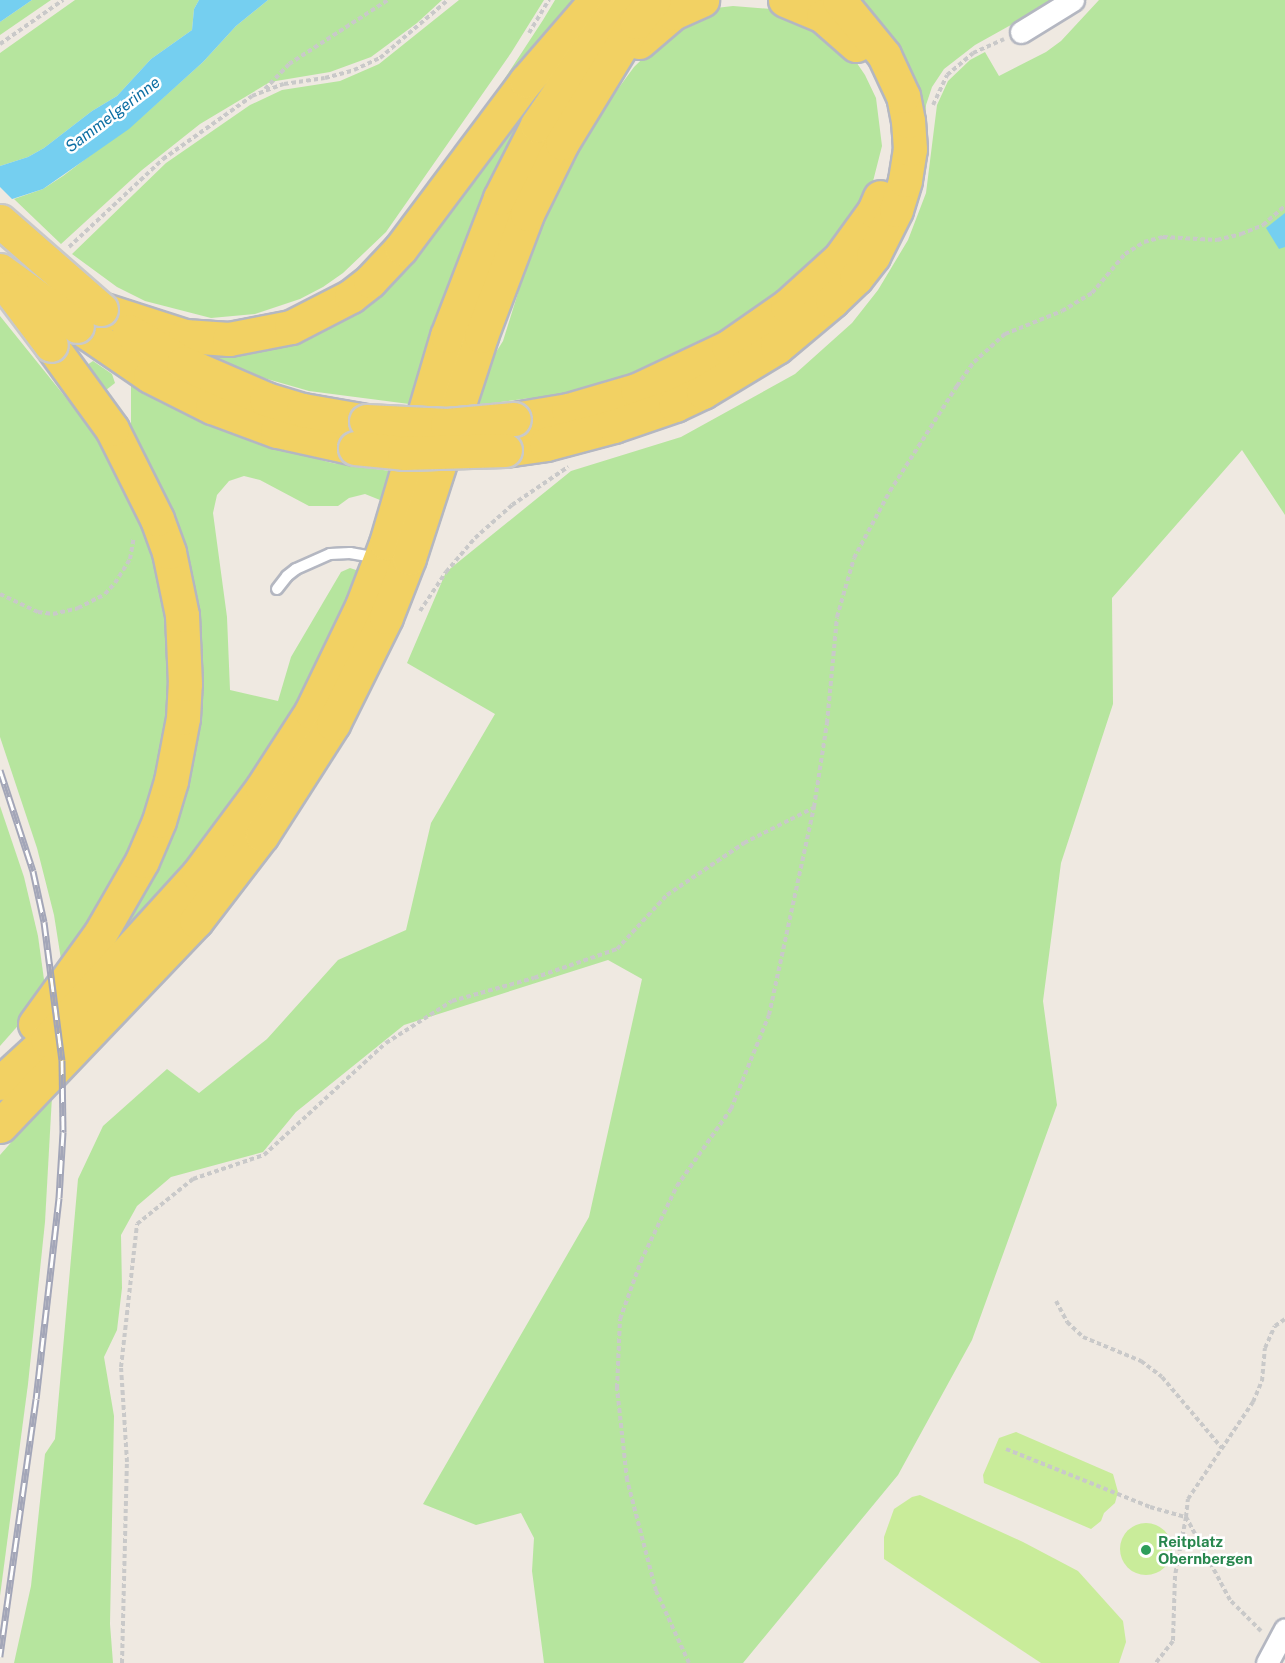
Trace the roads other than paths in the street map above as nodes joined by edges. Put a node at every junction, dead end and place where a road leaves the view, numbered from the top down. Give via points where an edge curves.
1 (596, 0) edge
2 (622, 0) edge
3 (654, 0) edge
4 (702, 0) edge
5 (785, 0) edge
6 (839, 0) edge
7 (1072, 0) edge
8 (1021, 33) dead end
9 (592, 94) junction
10 (0, 221) edge
11 (0, 270) edge
12 (0, 277) edge
13 (77, 327) junction
14 (510, 435) junction
15 (380, 559) junction
16 (277, 589) dead end
17 (0, 1066) edge
18 (0, 1083) edge
19 (0, 1126) edge

1 - 13 main road via 526,81 402,248 351,296 291,327 229,339
2 - 15 main road via 537,125 500,198 447,336
3 - 9 main road
4 - 9 main road via 659,22
5 - 14 main road via 808,8 837,27 880,81 893,145 874,211 840,258 816,281 728,347 637,390 577,408
6 - 14 main road via 884,55 903,96 908,122 906,180 873,256 832,301 777,347 702,392 614,426 546,444
7 - 8 street
9 - 19 main road via 562,143 514,245 409,558 386,617 328,732 262,835 196,921
10 - 13 main road, bridge
11 - 13 main road, bridge
12 - 13 main road, bridge
13 - 14 main road, bridge via 150,376 212,407 277,431 360,434 404,453
13 - 17 main road via 112,429 169,552 182,615 183,718 159,821 122,898 69,980
15 - 16 lane via 330,554 296,569
15 - 18 main road via 322,691 262,788 198,874 139,941 47,1040

